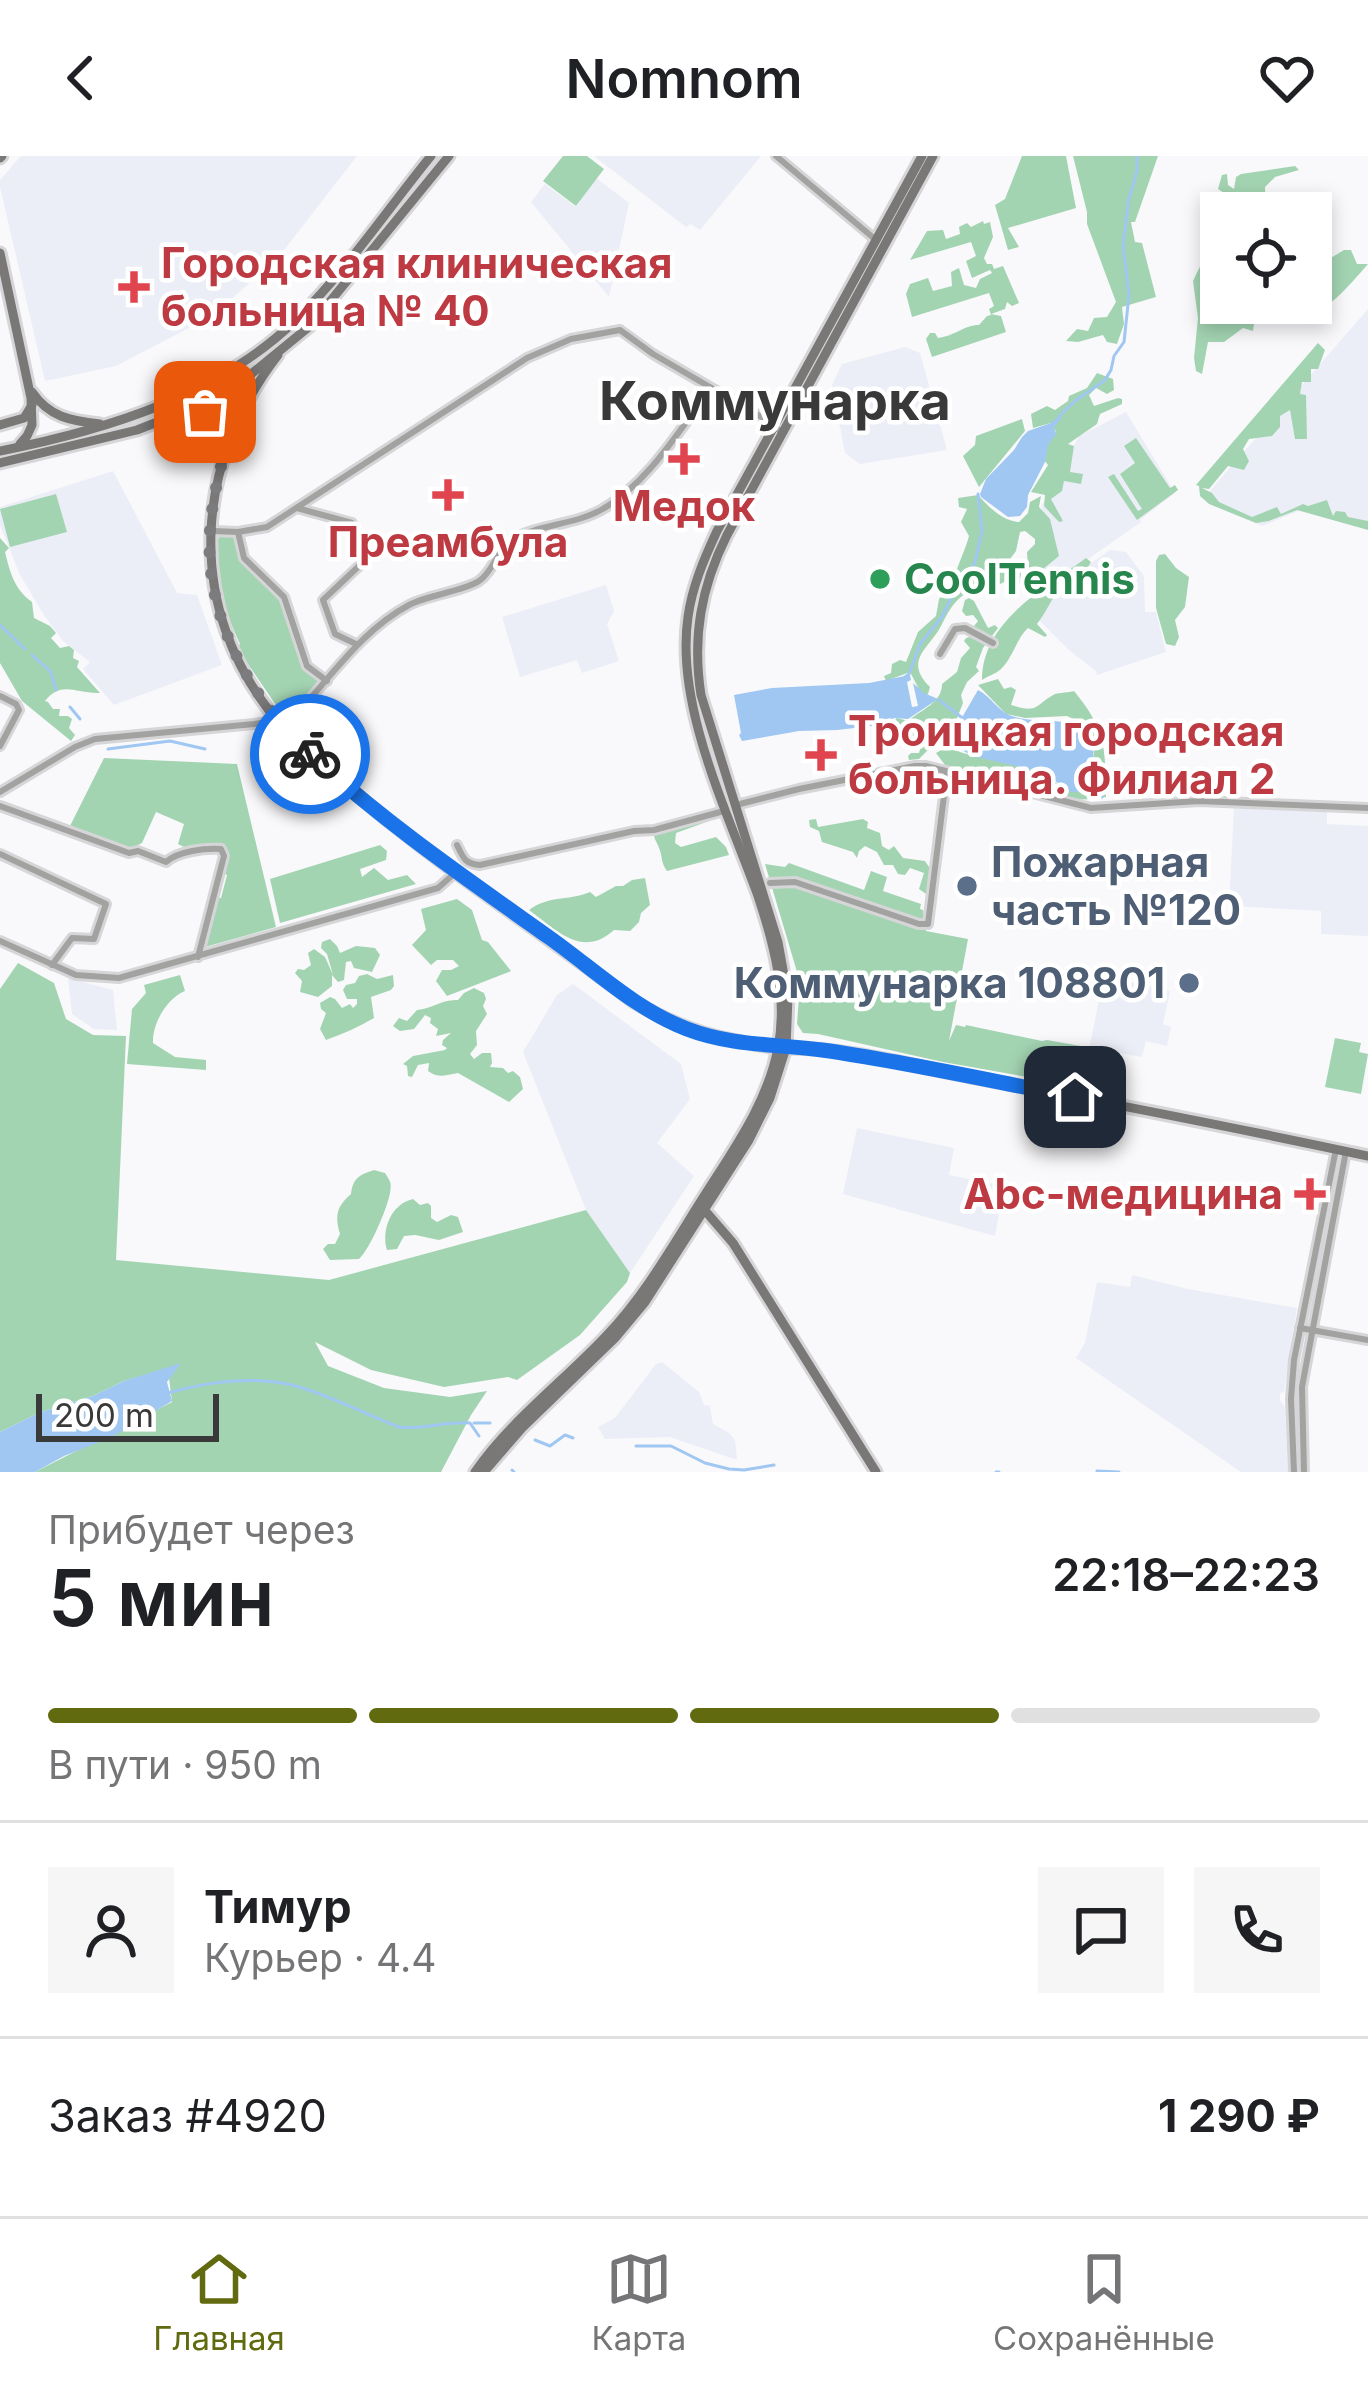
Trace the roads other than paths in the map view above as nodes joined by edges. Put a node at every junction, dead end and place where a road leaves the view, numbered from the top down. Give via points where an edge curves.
1 (428, 156) edge
2 (449, 156) edge
3 (776, 156) edge
4 (922, 156) edge
5 (933, 156) edge
6 (876, 240) junction
7 (0, 253) edge
8 (278, 355) junction
9 (29, 387) junction
10 (711, 388) junction
11 (32, 405) junction
12 (179, 414) junction
13 (106, 424) junction
14 (0, 425) edge
15 (778, 429) junction
16 (226, 447) junction
17 (5, 450) edge
18 (0, 463) edge
19 (297, 508) junction
20 (210, 531) junction
21 (238, 532) junction
22 (357, 644) junction
23 (993, 644) dead end
24 (940, 654) dead end
25 (327, 680) junction
26 (0, 696) edge
27 (276, 720) junction
28 (0, 746) edge
29 (947, 772) junction
30 (0, 792) edge
31 (0, 806) edge
32 (731, 807) junction
33 (1368, 808) edge
34 (457, 845) dead end
35 (0, 854) edge
36 (455, 873) junction
37 (770, 884) dead end
38 (0, 941) edge
39 (198, 957) junction
40 (52, 965) junction
41 (782, 1048) junction
42 (1341, 1150) junction
43 (1368, 1156) edge
44 (702, 1207) junction
45 (1300, 1328) junction
46 (1313, 1330) junction
47 (1368, 1340) edge
48 (475, 1472) edge
49 (484, 1472) edge
50 (876, 1472) edge
51 (1294, 1472) edge
52 (1304, 1472) edge

1 - 13 main road via 282,333 191,392
2 - 8 main road
3 - 6 street
4 - 6 main road
5 - 15 main road
6 - 15 main road
7 - 9 main road
8 - 12 main road
8 - 16 main road
9 - 11 main road
9 - 13 main road via 54,414
10 - 15 street
10 - 19 street via 620,330 571,339 526,358
10 - 22 street via 615,501 510,540 480,581 413,603
11 - 14 main road via 24,418
11 - 17 main road via 24,441
12 - 16 main road via 214,416
12 - 18 main road
13 - 17 main road
15 - 32 main road via 711,544 688,615 690,697
16 - 20 main road
19 - 21 street via 267,527
19 - 22 street via 352,523 364,557 323,599 335,634
20 - 21 street
20 - 27 main road via 220,615
21 - 25 street via 244,558 284,597 307,667
22 - 25 street
23 - 24 street via 955,629
25 - 27 street via 297,713
26 - 28 street via 19,710
27 - 30 street via 95,739
27 - 36 main road
29 - 32 street via 903,767
29 - 33 street via 1091,808 1199,801
29 - 37 street via 928,924 795,881
31 - 39 street via 166,862 221,849
32 - 34 street via 480,865 468,864
32 - 41 main road via 778,968
35 - 40 street via 106,904 94,940 71,938
36 - 39 street via 438,888
36 - 41 main road via 666,1020 706,1036
38 - 40 street
39 - 40 street via 119,978
41 - 42 main road
41 - 44 main road
42 - 43 main road
42 - 45 street
42 - 46 street
44 - 48 main road via 624,1316
44 - 49 main road via 630,1321
44 - 50 main road via 733,1243
45 - 46 street
45 - 51 street via 1291,1399
46 - 47 street
46 - 52 street via 1301,1398

